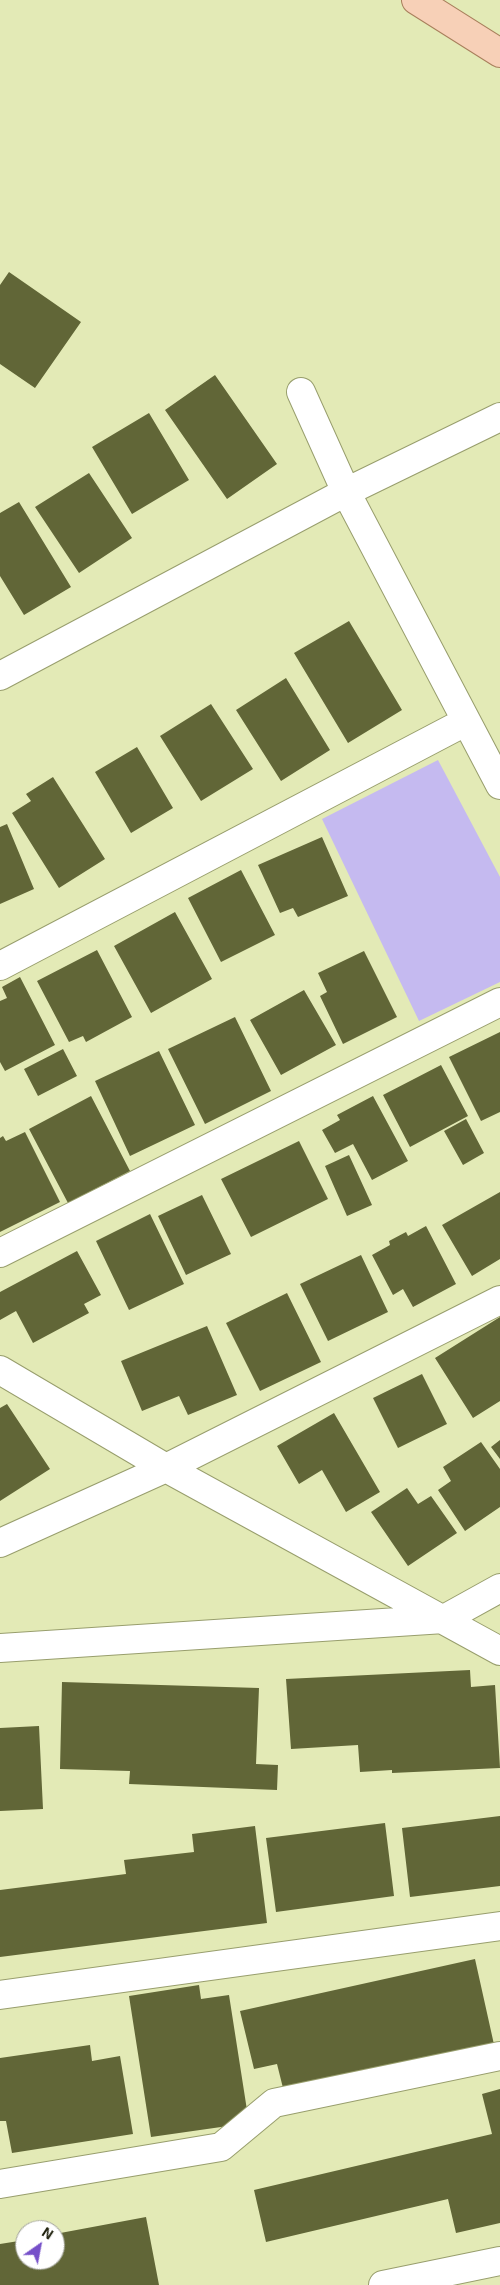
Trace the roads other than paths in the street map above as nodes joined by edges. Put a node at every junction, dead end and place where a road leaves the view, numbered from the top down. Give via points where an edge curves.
1 (416, 0) edge
2 (500, 53) edge
3 (301, 392) dead end
4 (500, 417) edge
5 (346, 492) junction
6 (0, 676) edge
7 (465, 722) junction
8 (500, 785) edge
9 (0, 966) edge
10 (500, 1002) edge
11 (0, 1253) edge
12 (500, 1300) edge
13 (0, 1370) edge
14 (166, 1468) junction
15 (0, 1543) edge
16 (500, 1588) edge
17 (444, 1619) junction
18 (0, 1648) edge
19 (500, 1650) edge
20 (500, 1926) edge
21 (0, 1994) edge
22 (500, 2056) edge
23 (0, 2184) edge
24 (500, 2261) edge
25 (383, 2285) edge

1 - 2 main road
3 - 5 street
4 - 5 street
5 - 6 street
5 - 7 street
7 - 8 street
7 - 9 street
10 - 11 street
12 - 14 street
13 - 14 street
14 - 15 street
14 - 17 street
16 - 17 street
17 - 18 street
17 - 19 street
20 - 21 street
22 - 23 street via 274,2103 222,2147
24 - 25 street

